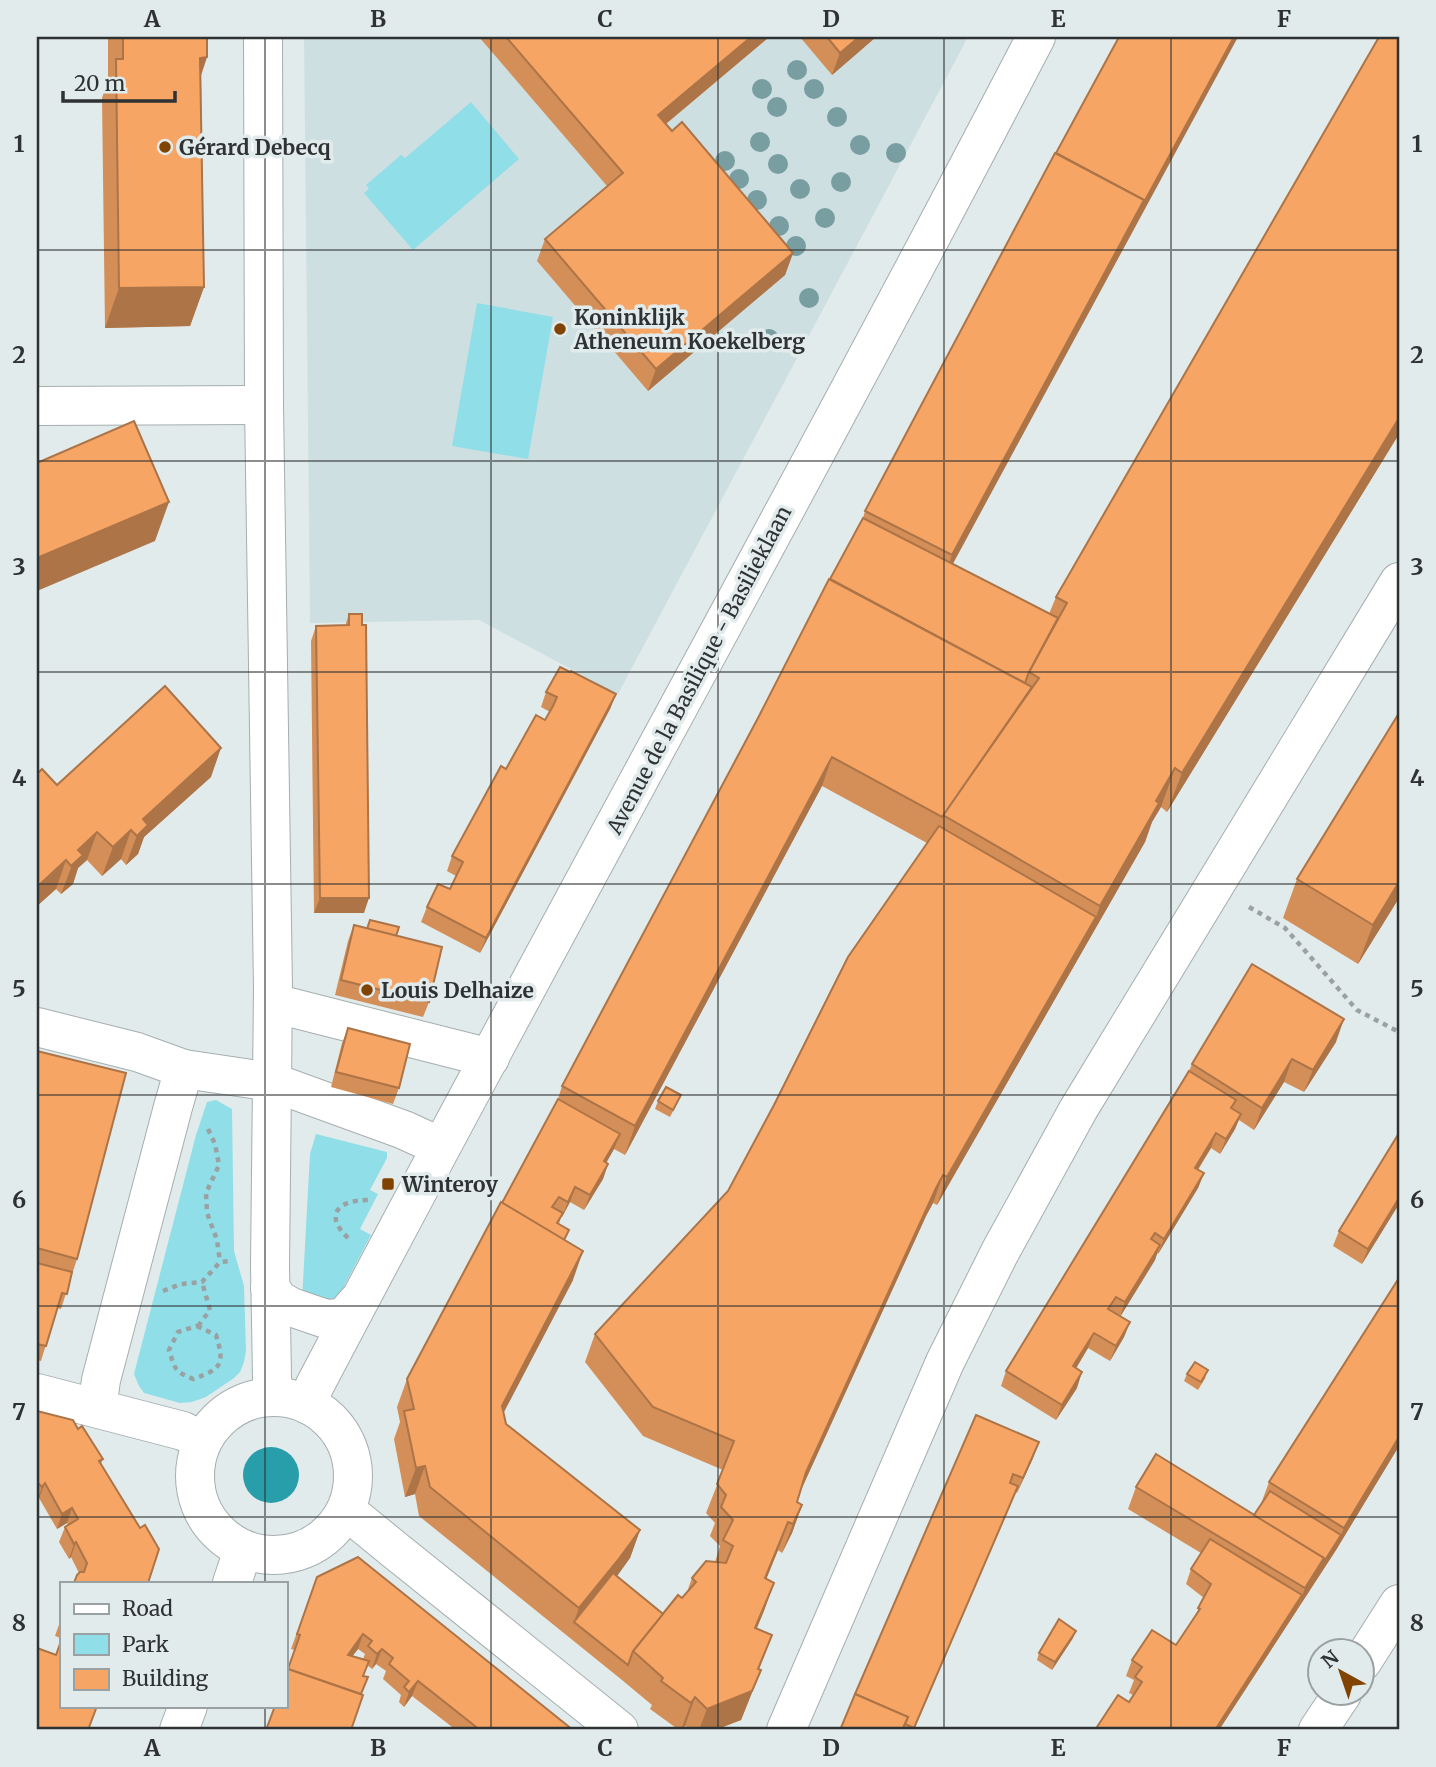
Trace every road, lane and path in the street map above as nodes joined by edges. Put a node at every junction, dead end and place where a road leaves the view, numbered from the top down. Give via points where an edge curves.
1 (263, 37) edge
2 (1036, 37) edge
3 (264, 405) junction
4 (37, 406) edge
5 (1399, 582) edge
6 (1249, 907) dead end
7 (273, 1003) junction
8 (37, 1027) edge
9 (1399, 1032) edge
10 (489, 1058) junction
11 (184, 1069) junction
12 (272, 1082) junction
13 (173, 1107) junction
14 (441, 1147) junction
15 (368, 1200) dead end
16 (348, 1238) dead end
17 (240, 1260) dead end
18 (220, 1262) junction
19 (202, 1282) junction
20 (271, 1288) junction
21 (160, 1292) dead end
22 (358, 1301) junction
23 (198, 1326) junction
24 (37, 1393) edge
25 (291, 1401) junction
26 (97, 1408) junction
27 (202, 1441) junction
28 (345, 1513) junction
29 (237, 1567) edge
30 (1399, 1604) edge
31 (1376, 1641) edge
32 (187, 1708) edge
33 (1332, 1708) edge
34 (179, 1730) edge
35 (619, 1730) edge
36 (786, 1730) edge
37 (1318, 1730) edge

1 - 3 street
2 - 10 street, Avenue de la Basilique - Basilieklaan
3 - 4 street
3 - 7 street
5 - 36 street via 1085,1099 1000,1252 945,1362
6 - 9 path via 1285,928 1357,1010
7 - 10 street
7 - 12 street
8 - 11 street
10 - 14 street, Avenue de la Basilique - Basilieklaan
11 - 12 street
11 - 13 street
12 - 14 street
12 - 20 street
13 - 18 path via 201,1117 215,1144 219,1165 206,1193
13 - 26 street
14 - 22 street, Avenue de la Basilique - Basilieklaan
15 - 16 path via 352,1200 336,1213
17 - 18 path
18 - 19 path
19 - 21 path
19 - 23 path via 209,1310
20 - 22 street, Avenue de la Basilique - Basilieklaan via 291,1307 326,1319 343,1318
20 - 25 street via 272,1377
22 - 25 street, Avenue de la Basilique - Basilieklaan via 314,1387
23 - 23 path via 216,1335 222,1354 212,1372 193,1378 175,1369 169,1350 178,1332
24 - 26 street
25 - 27 street via 252,1400 214,1423
25 - 28 street via 326,1416 340,1432 353,1472
26 - 27 street via 183,1431
27 - 29 street via 194,1483 199,1505 224,1539
28 - 29 street via 331,1532 311,1546
28 - 35 street
30 - 31 street
32 - 34 street
33 - 37 street

